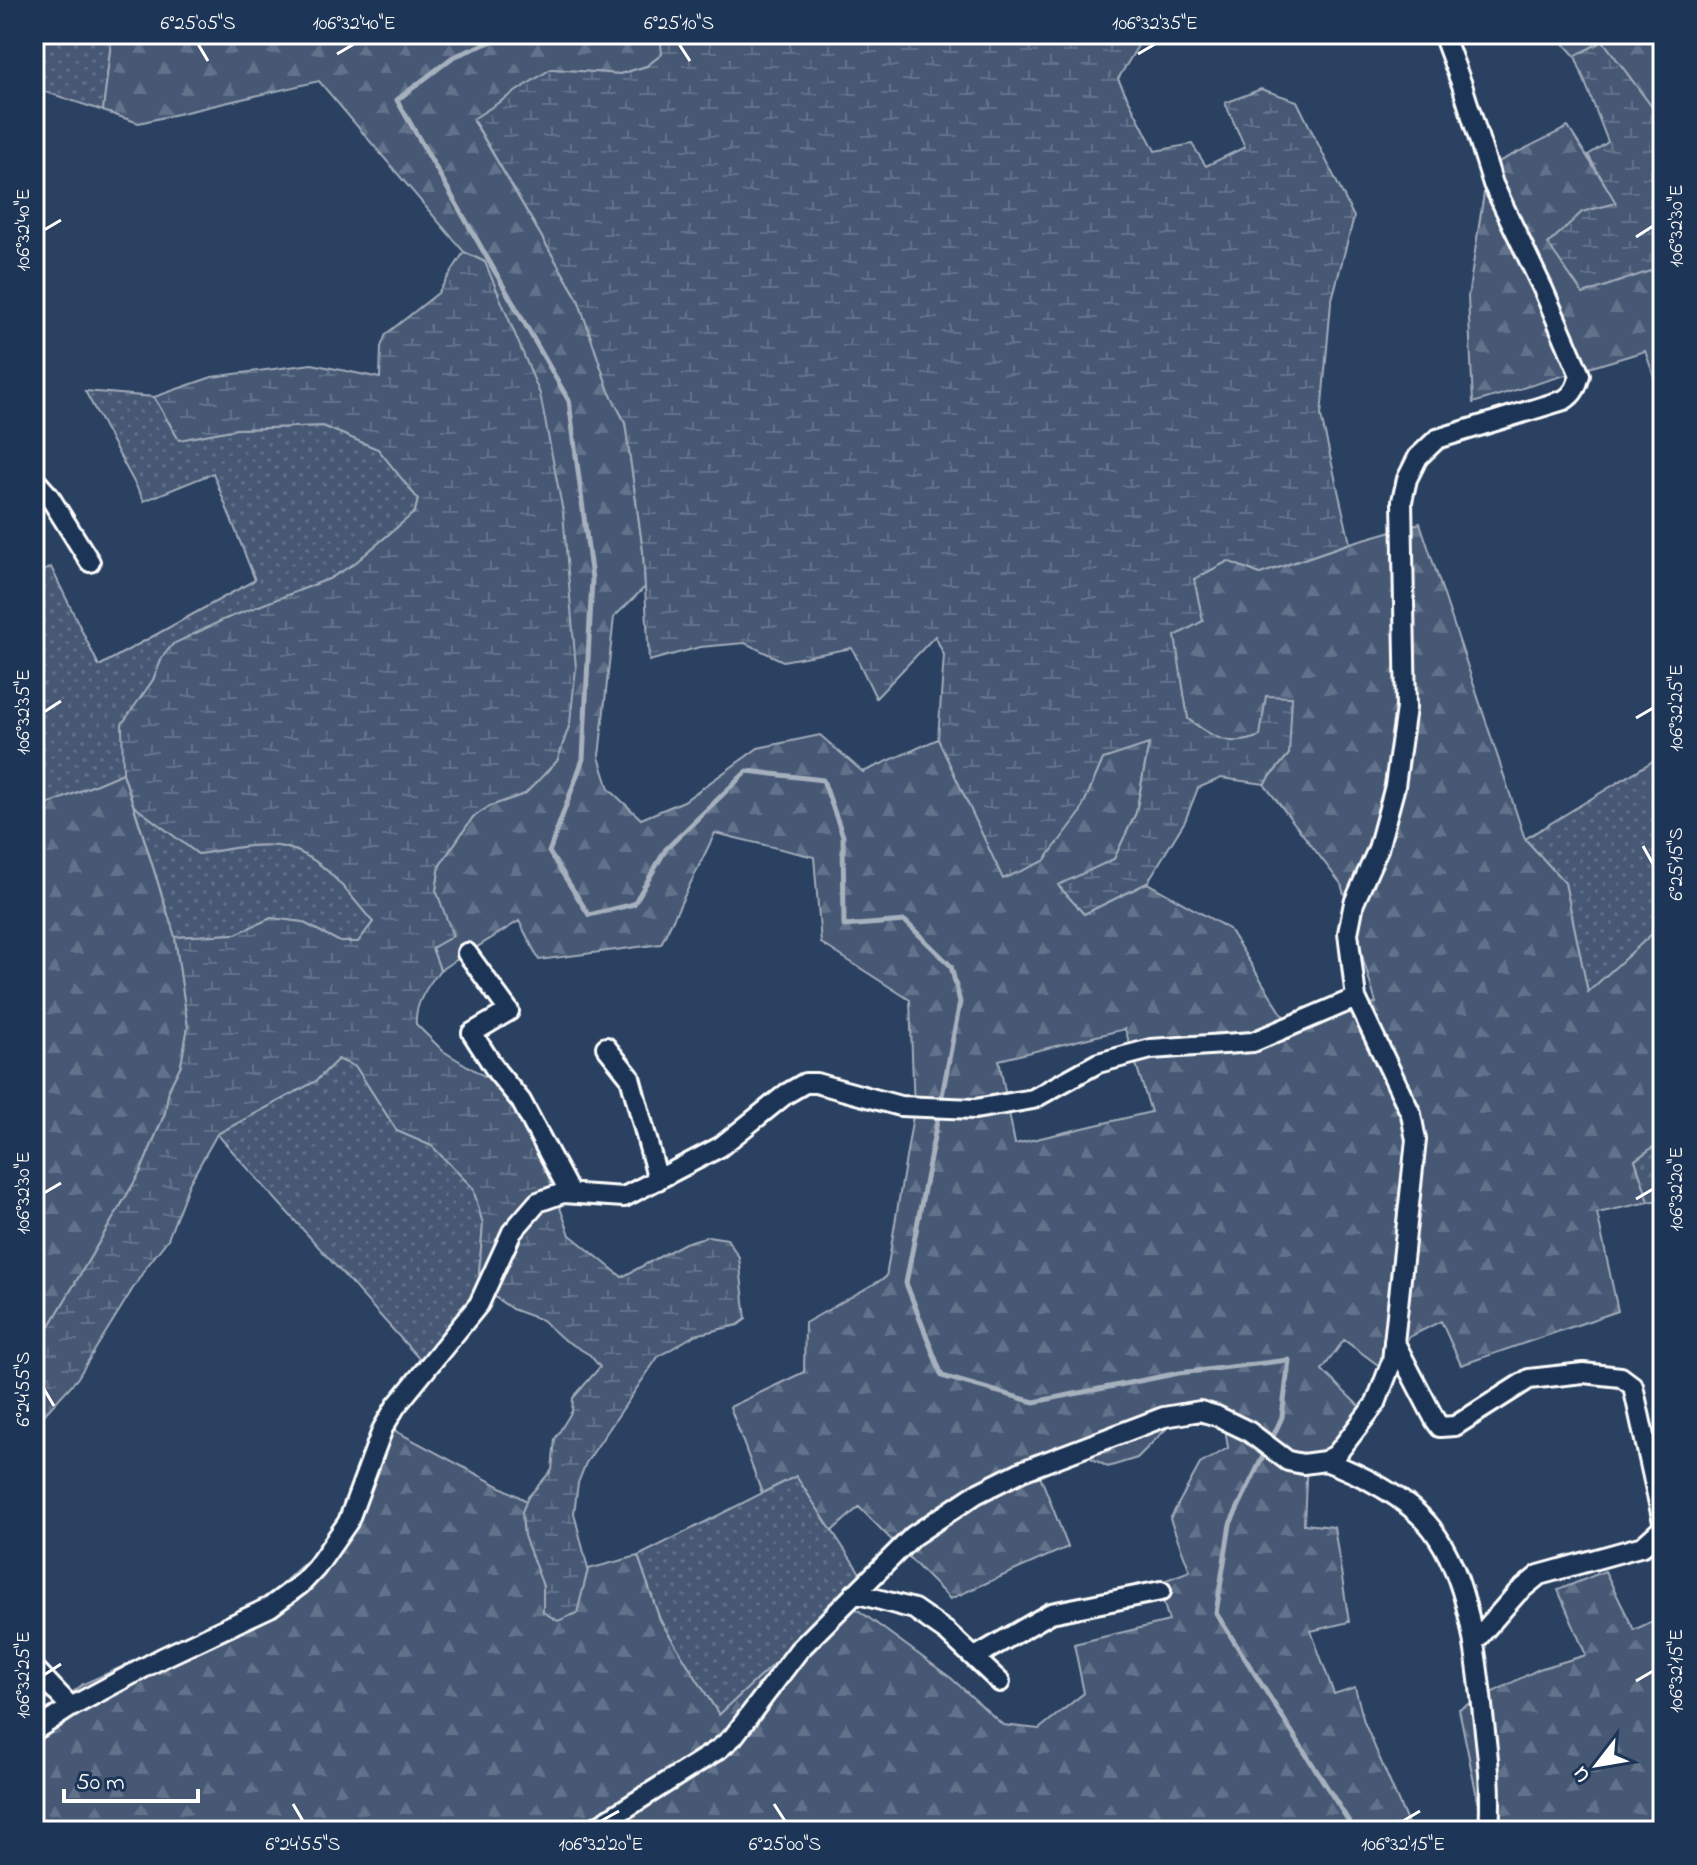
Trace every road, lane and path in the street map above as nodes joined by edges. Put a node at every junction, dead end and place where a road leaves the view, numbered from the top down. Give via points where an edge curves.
1 (1443, 34) edge
2 (34, 479) edge
3 (90, 562) dead end
4 (467, 953) dead end
5 (1356, 998) junction
6 (606, 1047) dead end
7 (658, 1180) junction
8 (570, 1193) junction
9 (1394, 1341) junction
10 (1325, 1461) junction
11 (1663, 1522) edge
12 (1663, 1528) edge
13 (1161, 1591) dead end
14 (855, 1593) junction
15 (1475, 1641) junction
16 (975, 1657) junction
17 (34, 1668) edge
18 (1000, 1682) dead end
19 (71, 1707) junction
20 (34, 1731) edge
21 (590, 1831) edge
22 (1489, 1831) edge

1 - 5 street via 1493,184 1580,375 1564,400 1437,439 1418,457 1407,479 1402,501 1406,708 1395,786 1348,933
2 - 3 street
4 - 8 street via 509,1011 472,1033 521,1101
5 - 7 street via 1253,1042 1151,1049 1098,1063 1033,1099 975,1109 900,1106 805,1083 720,1147
5 - 9 street via 1411,1114 1416,1140
6 - 7 street via 630,1077
7 - 8 street via 624,1197
8 - 19 street via 538,1202 520,1219 479,1304 396,1406 348,1522 301,1584 270,1607
9 - 10 street via 1376,1403 1346,1445
9 - 11 street via 1435,1420 1446,1428 1529,1379 1583,1373 1621,1377 1633,1386
10 - 14 street via 1288,1461 1248,1431 1200,1411 1164,1417 976,1494 913,1536
10 - 15 street via 1360,1474 1430,1527 1449,1554
12 - 15 street via 1643,1546 1539,1575
13 - 16 street via 1051,1613
14 - 16 street via 914,1609
14 - 21 street via 799,1650 733,1737
15 - 22 street via 1492,1795
16 - 18 street
17 - 19 street
19 - 20 street

